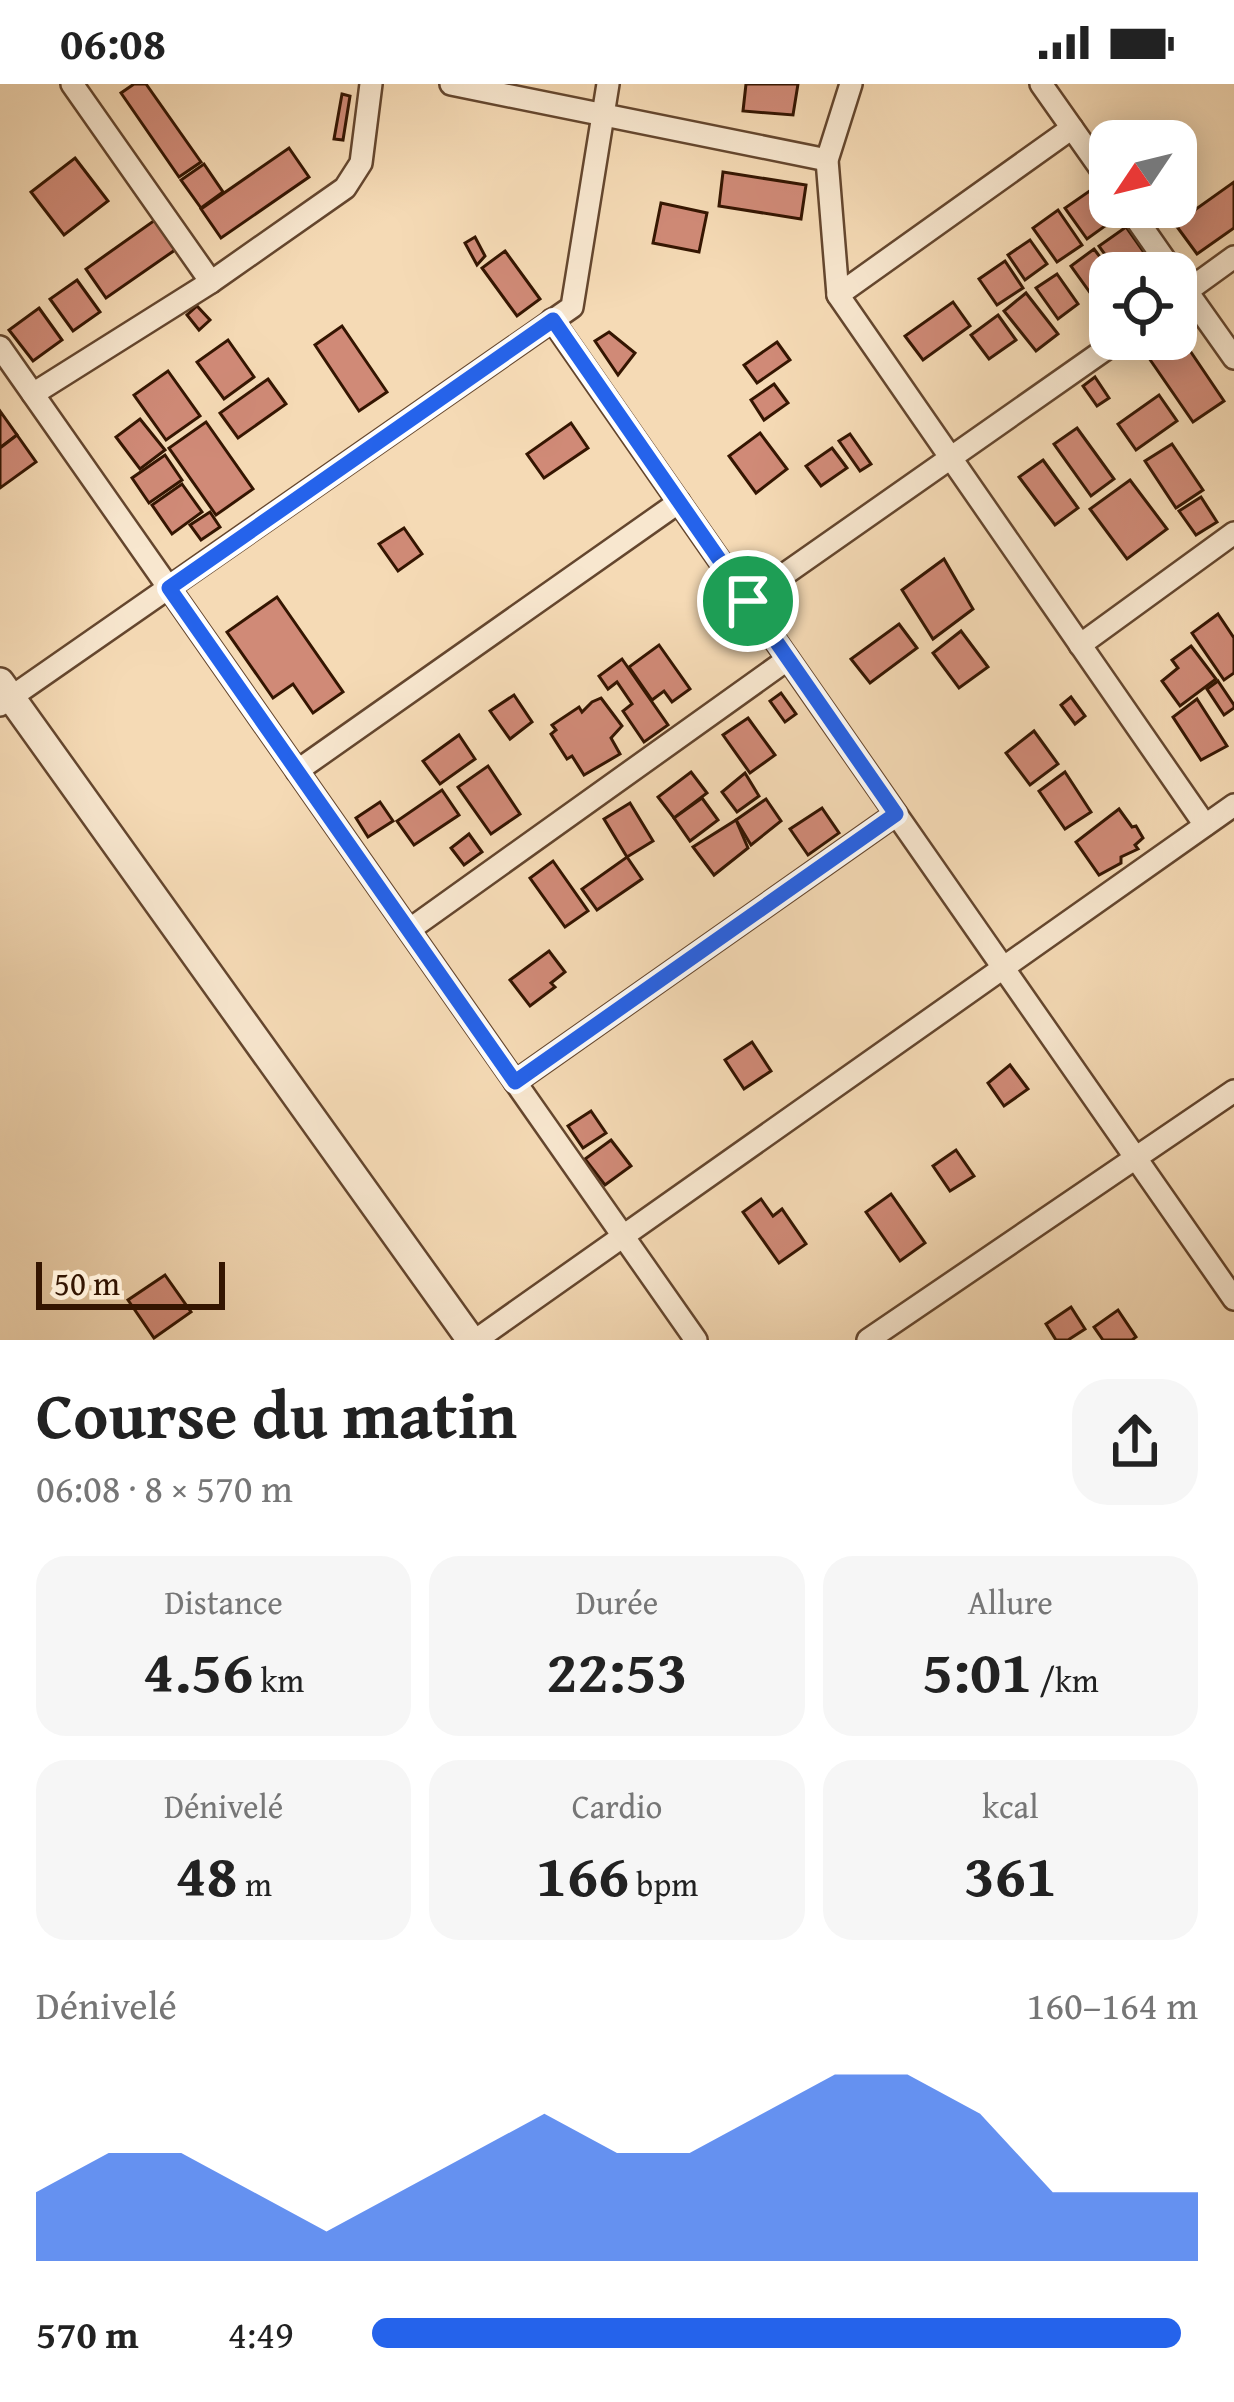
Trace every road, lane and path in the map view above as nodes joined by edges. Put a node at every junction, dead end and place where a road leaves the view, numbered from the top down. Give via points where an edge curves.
1 (72, 84) edge
2 (371, 84) edge
3 (451, 84) edge
4 (608, 84) edge
5 (851, 84) edge
6 (1041, 84) edge
7 (603, 114) junction
8 (1072, 128) junction
9 (1089, 152) edge
10 (827, 160) junction
11 (1234, 257) edge
12 (1197, 276) edge
13 (211, 282) junction
14 (838, 295) junction
15 (1197, 310) edge
16 (553, 320) junction
17 (0, 347) edge
18 (1234, 358) edge
19 (1090, 360) edge
20 (33, 394) junction
21 (951, 458) junction
22 (679, 502) junction
23 (1234, 533) edge
24 (169, 588) junction
25 (748, 601) junction
26 (1080, 645) junction
27 (788, 659) junction
28 (4, 695) edge
29 (297, 771) junction
30 (1234, 805) edge
31 (896, 814) junction
32 (1205, 826) junction
33 (409, 931) junction
34 (1004, 968) junction
35 (515, 1082) junction
36 (1234, 1091) edge
37 (1137, 1160) junction
38 (623, 1236) junction
39 (1234, 1299) edge
40 (474, 1340) edge
41 (696, 1340) edge
42 (868, 1340) edge

1 - 13 street
2 - 13 street via 361,163 345,188
3 - 7 street
4 - 7 street
5 - 10 street
6 - 8 street
7 - 10 street
7 - 16 street via 572,307
8 - 9 street
8 - 14 street
10 - 14 street
11 - 12 street
13 - 20 street
14 - 21 street
15 - 18 street
16 - 22 street
16 - 24 street
17 - 20 street
19 - 21 street
20 - 24 street
21 - 25 street
21 - 26 street
22 - 25 street
22 - 29 street
23 - 26 street
24 - 28 street
24 - 29 street
25 - 27 street
26 - 32 street
27 - 31 street
27 - 33 street
28 - 40 street
29 - 33 street
30 - 32 street
31 - 34 street
31 - 35 street
32 - 34 street
33 - 35 street
34 - 37 street
34 - 38 street
35 - 38 street
36 - 37 street
37 - 39 street
37 - 42 street
38 - 40 street
38 - 41 street

